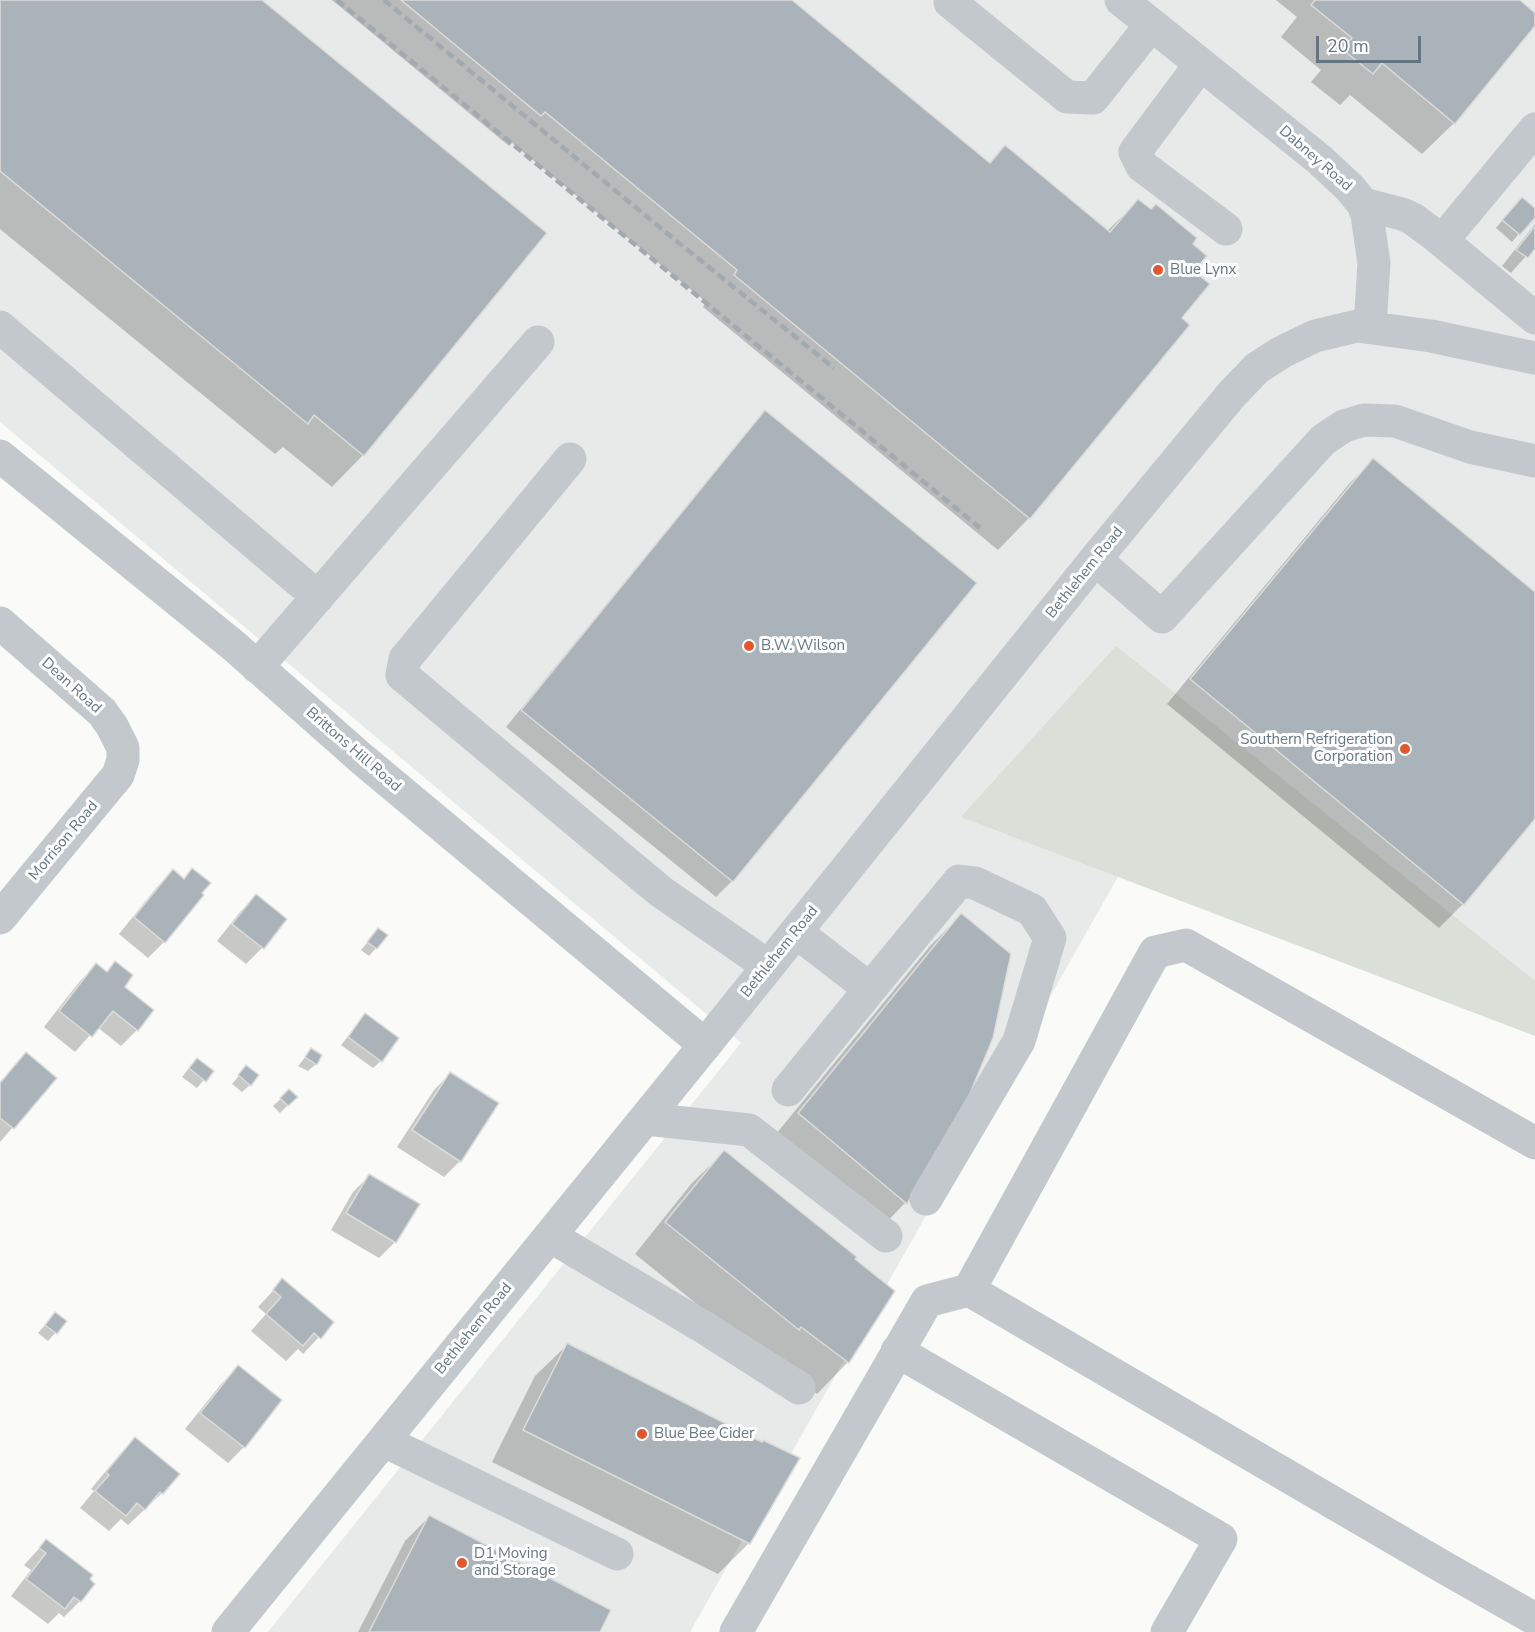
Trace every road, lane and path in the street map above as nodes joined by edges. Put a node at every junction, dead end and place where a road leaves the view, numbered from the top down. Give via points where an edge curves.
1 (950, 0) edge
2 (1121, 0) edge
3 (1151, 25) junction
4 (1200, 64) junction
5 (1535, 129) edge
6 (1363, 204) junction
7 (1227, 229) dead end
8 (1442, 241) junction
9 (1535, 318) edge
10 (0, 327) edge
11 (1370, 327) junction
12 (538, 342) dead end
13 (1535, 358) edge
14 (0, 456) edge
15 (570, 459) dead end
16 (1535, 460) edge
17 (1096, 560) junction
18 (318, 597) junction
19 (0, 623) edge
20 (257, 667) junction
21 (123, 760) joint
22 (0, 918) edge
23 (796, 932) junction
24 (768, 966) junction
25 (870, 990) junction
26 (705, 1045) junction
27 (788, 1090) dead end
28 (646, 1119) junction
29 (1535, 1143) edge
30 (926, 1199) dead end
31 (550, 1236) junction
32 (886, 1236) dead end
33 (969, 1290) junction
34 (897, 1351) junction
35 (799, 1388) dead end
36 (384, 1441) junction
37 (617, 1554) dead end
38 (1535, 1618) edge
39 (228, 1632) edge
40 (736, 1632) edge
41 (1167, 1632) edge

1 - 3 street via 1067,97 1093,98
2 - 3 street, Dabney Road
3 - 4 street, Dabney Road
4 - 6 street, Dabney Road via 1320,160
4 - 7 street via 1135,152 1142,166
5 - 8 street
6 - 8 street via 1413,219
6 - 11 street, Dabney Road via 1374,263
8 - 9 street
10 - 18 street
11 - 13 street
11 - 17 street, Bethlehem Road via 1357,326 1315,336 1257,368
12 - 18 street
14 - 20 street, Brittons Hill Road
15 - 24 street via 405,659 402,675 660,891
16 - 17 street via 1470,447 1395,421 1364,420 1344,426 1323,440 1162,617
17 - 23 street, Bethlehem Road
18 - 20 street
19 - 21 street, Dean Road via 102,712 123,748
20 - 26 street, Brittons Hill Road
21 - 22 street, Morrison Road via 118,775
23 - 24 street, Bethlehem Road
23 - 25 street
24 - 26 street, Bethlehem Road
25 - 27 street
25 - 30 street via 959,881 975,883 1032,910 1050,938 1019,1041
26 - 28 street, Bethlehem Road
28 - 31 street, Bethlehem Road
28 - 32 street via 749,1131
29 - 33 street via 1186,945 1155,952
31 - 35 street
31 - 36 street, Bethlehem Road
33 - 34 street via 927,1301
33 - 38 street
34 - 40 street
34 - 41 street via 1221,1539
36 - 37 street
36 - 39 street, Bethlehem Road

